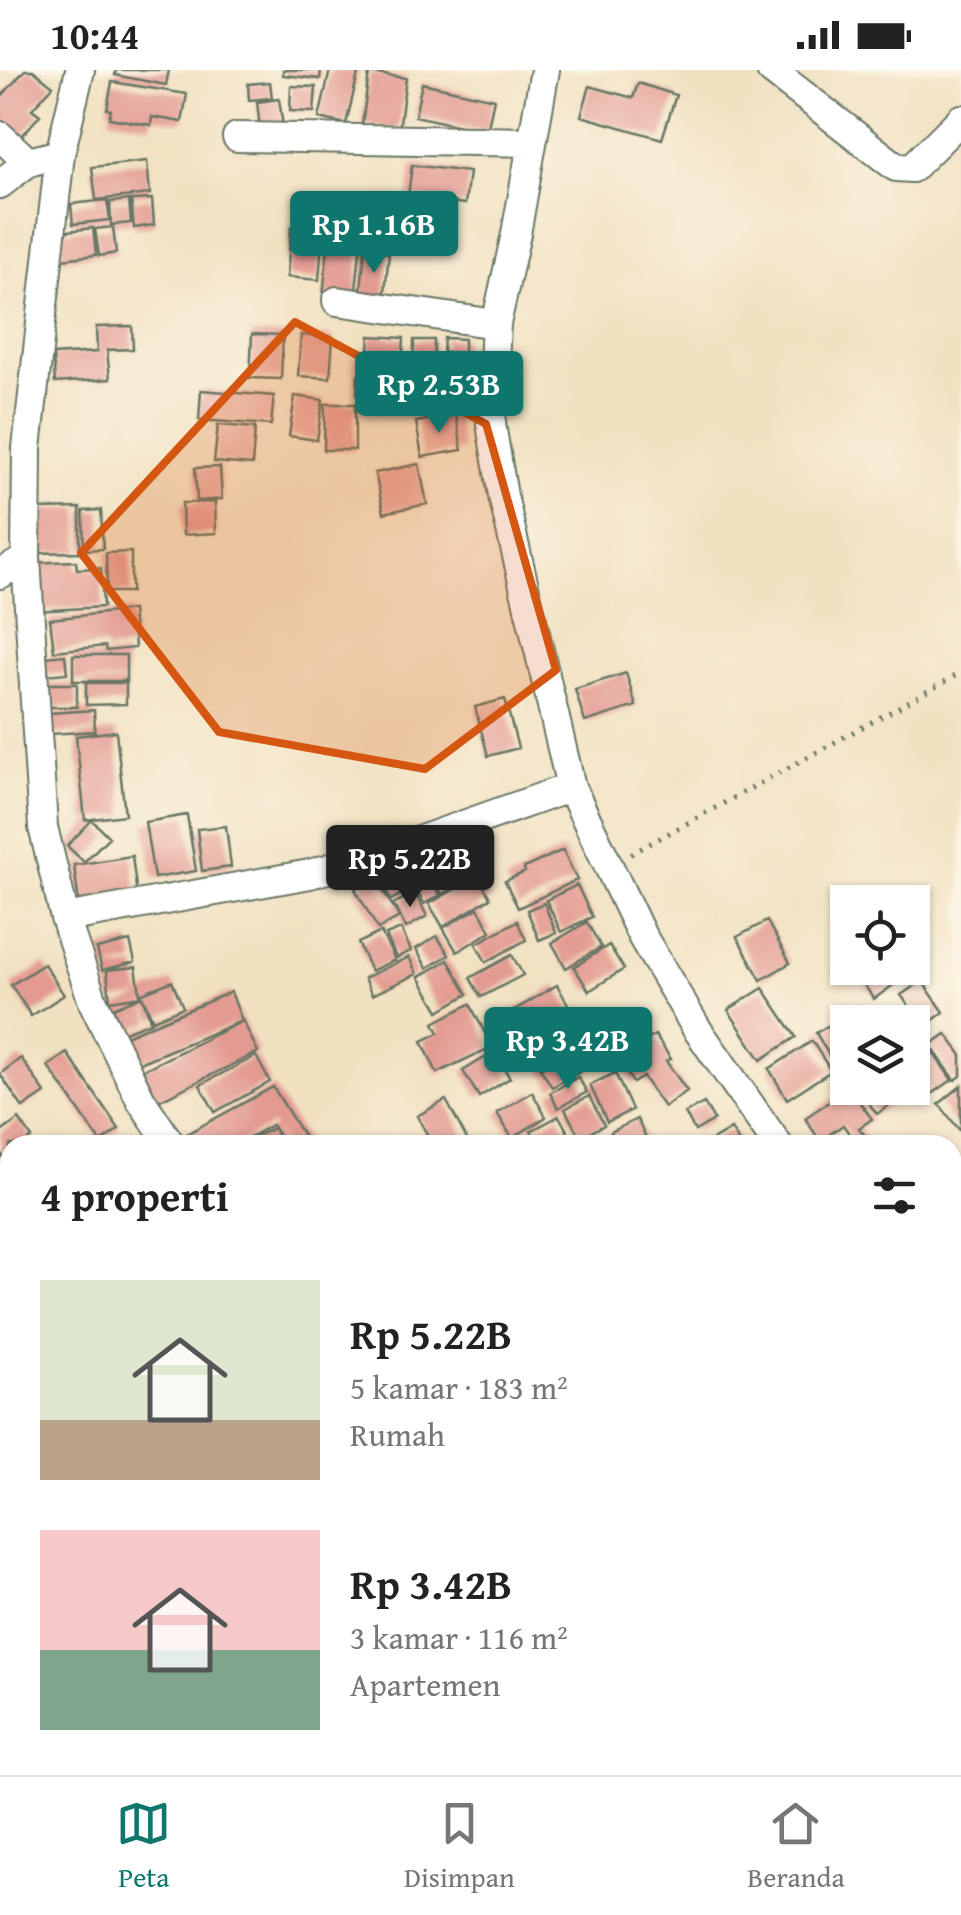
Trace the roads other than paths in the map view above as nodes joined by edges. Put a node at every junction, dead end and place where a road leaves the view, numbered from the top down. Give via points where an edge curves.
1 (80, 70) edge
2 (545, 70) edge
3 (772, 70) edge
4 (961, 119) edge
5 (0, 136) edge
6 (237, 137) dead end
7 (532, 142) junction
8 (60, 154) junction
9 (28, 162) junction
10 (0, 184) edge
11 (337, 301) dead end
12 (496, 324) junction
13 (26, 559) junction
14 (0, 574) edge
15 (571, 787) junction
16 (64, 918) junction
17 (164, 1135) edge
18 (771, 1135) edge

1 - 8 street
2 - 7 street
3 - 4 street via 896,168 923,160
5 - 9 street
6 - 7 street
7 - 12 street
8 - 9 street
8 - 13 street via 28,448
9 - 10 street
11 - 12 street
12 - 15 street via 490,424
13 - 14 street
13 - 16 street via 44,827
15 - 16 street via 310,874
15 - 18 street via 642,936
16 - 17 street via 92,1002

